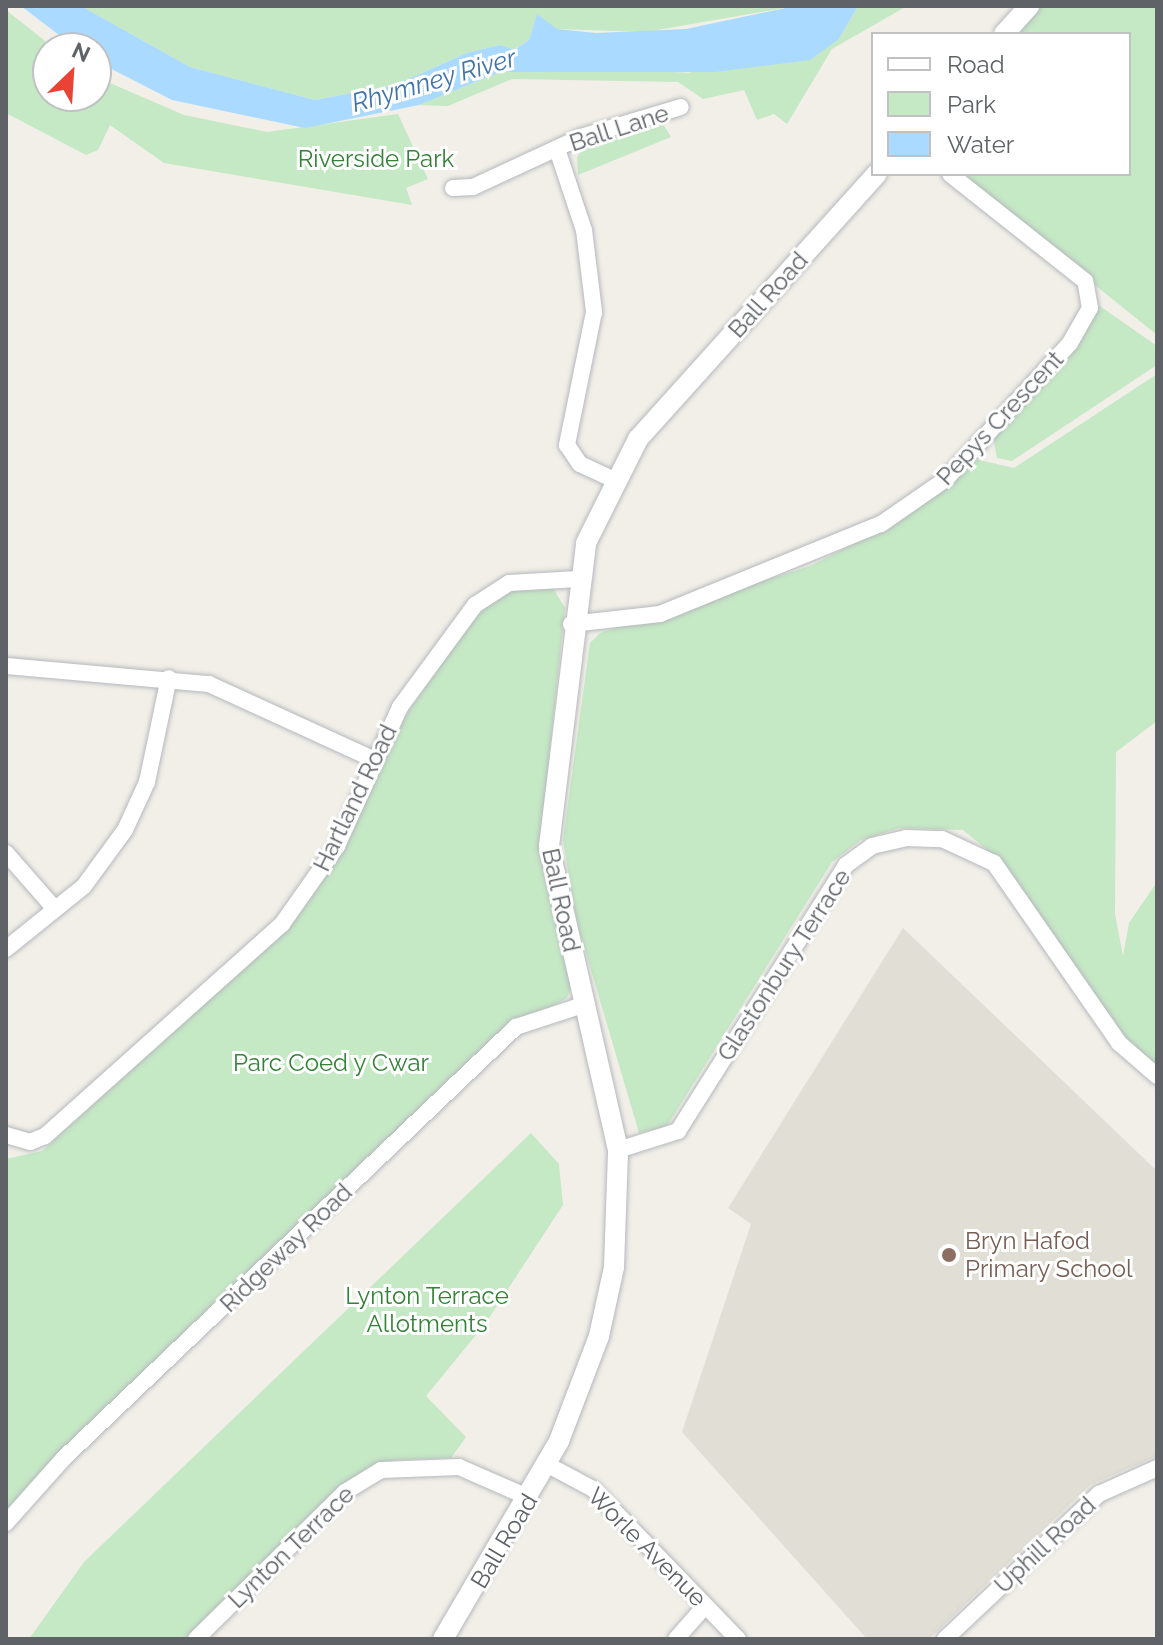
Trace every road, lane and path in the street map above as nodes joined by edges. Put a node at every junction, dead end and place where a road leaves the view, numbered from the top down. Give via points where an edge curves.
1 (1029, 6) edge
2 (1006, 32) edge
3 (681, 107) dead end
4 (557, 149) junction
5 (875, 176) edge
6 (953, 176) edge
7 (453, 188) dead end
8 (614, 480) junction
9 (578, 579) junction
10 (571, 624) junction
11 (6, 666) edge
12 (169, 678) junction
13 (373, 759) junction
14 (6, 853) edge
15 (55, 909) junction
16 (6, 949) edge
17 (586, 1004) junction
18 (1157, 1076) edge
19 (6, 1135) edge
20 (618, 1150) junction
21 (548, 1465) junction
22 (1157, 1468) edge
23 (530, 1498) junction
24 (6, 1523) edge
25 (705, 1606) junction
26 (196, 1639) edge
27 (443, 1639) edge
28 (676, 1639) edge
29 (738, 1639) edge
30 (945, 1639) edge

1 - 2 street
3 - 4 street, Ball Lane
4 - 7 street, Ball Lane via 473,187
4 - 8 street, Ball Lane via 584,230 594,312 567,445 580,464
5 - 8 street, Ball Road via 652,422
6 - 10 street, Pepys Crescent via 1080,274 1091,302 1080,332 956,469 881,524 660,614
8 - 9 street, Ball Road
9 - 10 street, Ball Road
9 - 13 street, Hartland Road via 529,579 491,592 427,667
10 - 17 street, Ball Road via 549,846
11 - 12 street
12 - 13 street via 220,689
12 - 15 street via 135,812 97,871
13 - 19 street, Hartland Road via 337,846 282,924 45,1136 30,1142
14 - 15 street
15 - 16 street
17 - 20 street, Ball Road
17 - 24 street, Ridgeway Road via 516,1027 64,1458
18 - 20 street, Glastonbury Terrace via 1119,1043 994,863 942,839 906,838 872,846 846,865 678,1131
20 - 21 street, Ball Road via 618,1232 604,1312
21 - 23 street, Ball Road
21 - 25 street, Worle Avenue via 593,1489
22 - 30 street, Uphill Road via 1099,1494
23 - 26 street, Lynton Terrace via 459,1467 381,1470 345,1492
23 - 27 street, Ball Road
25 - 28 street
25 - 29 street, Worle Avenue

